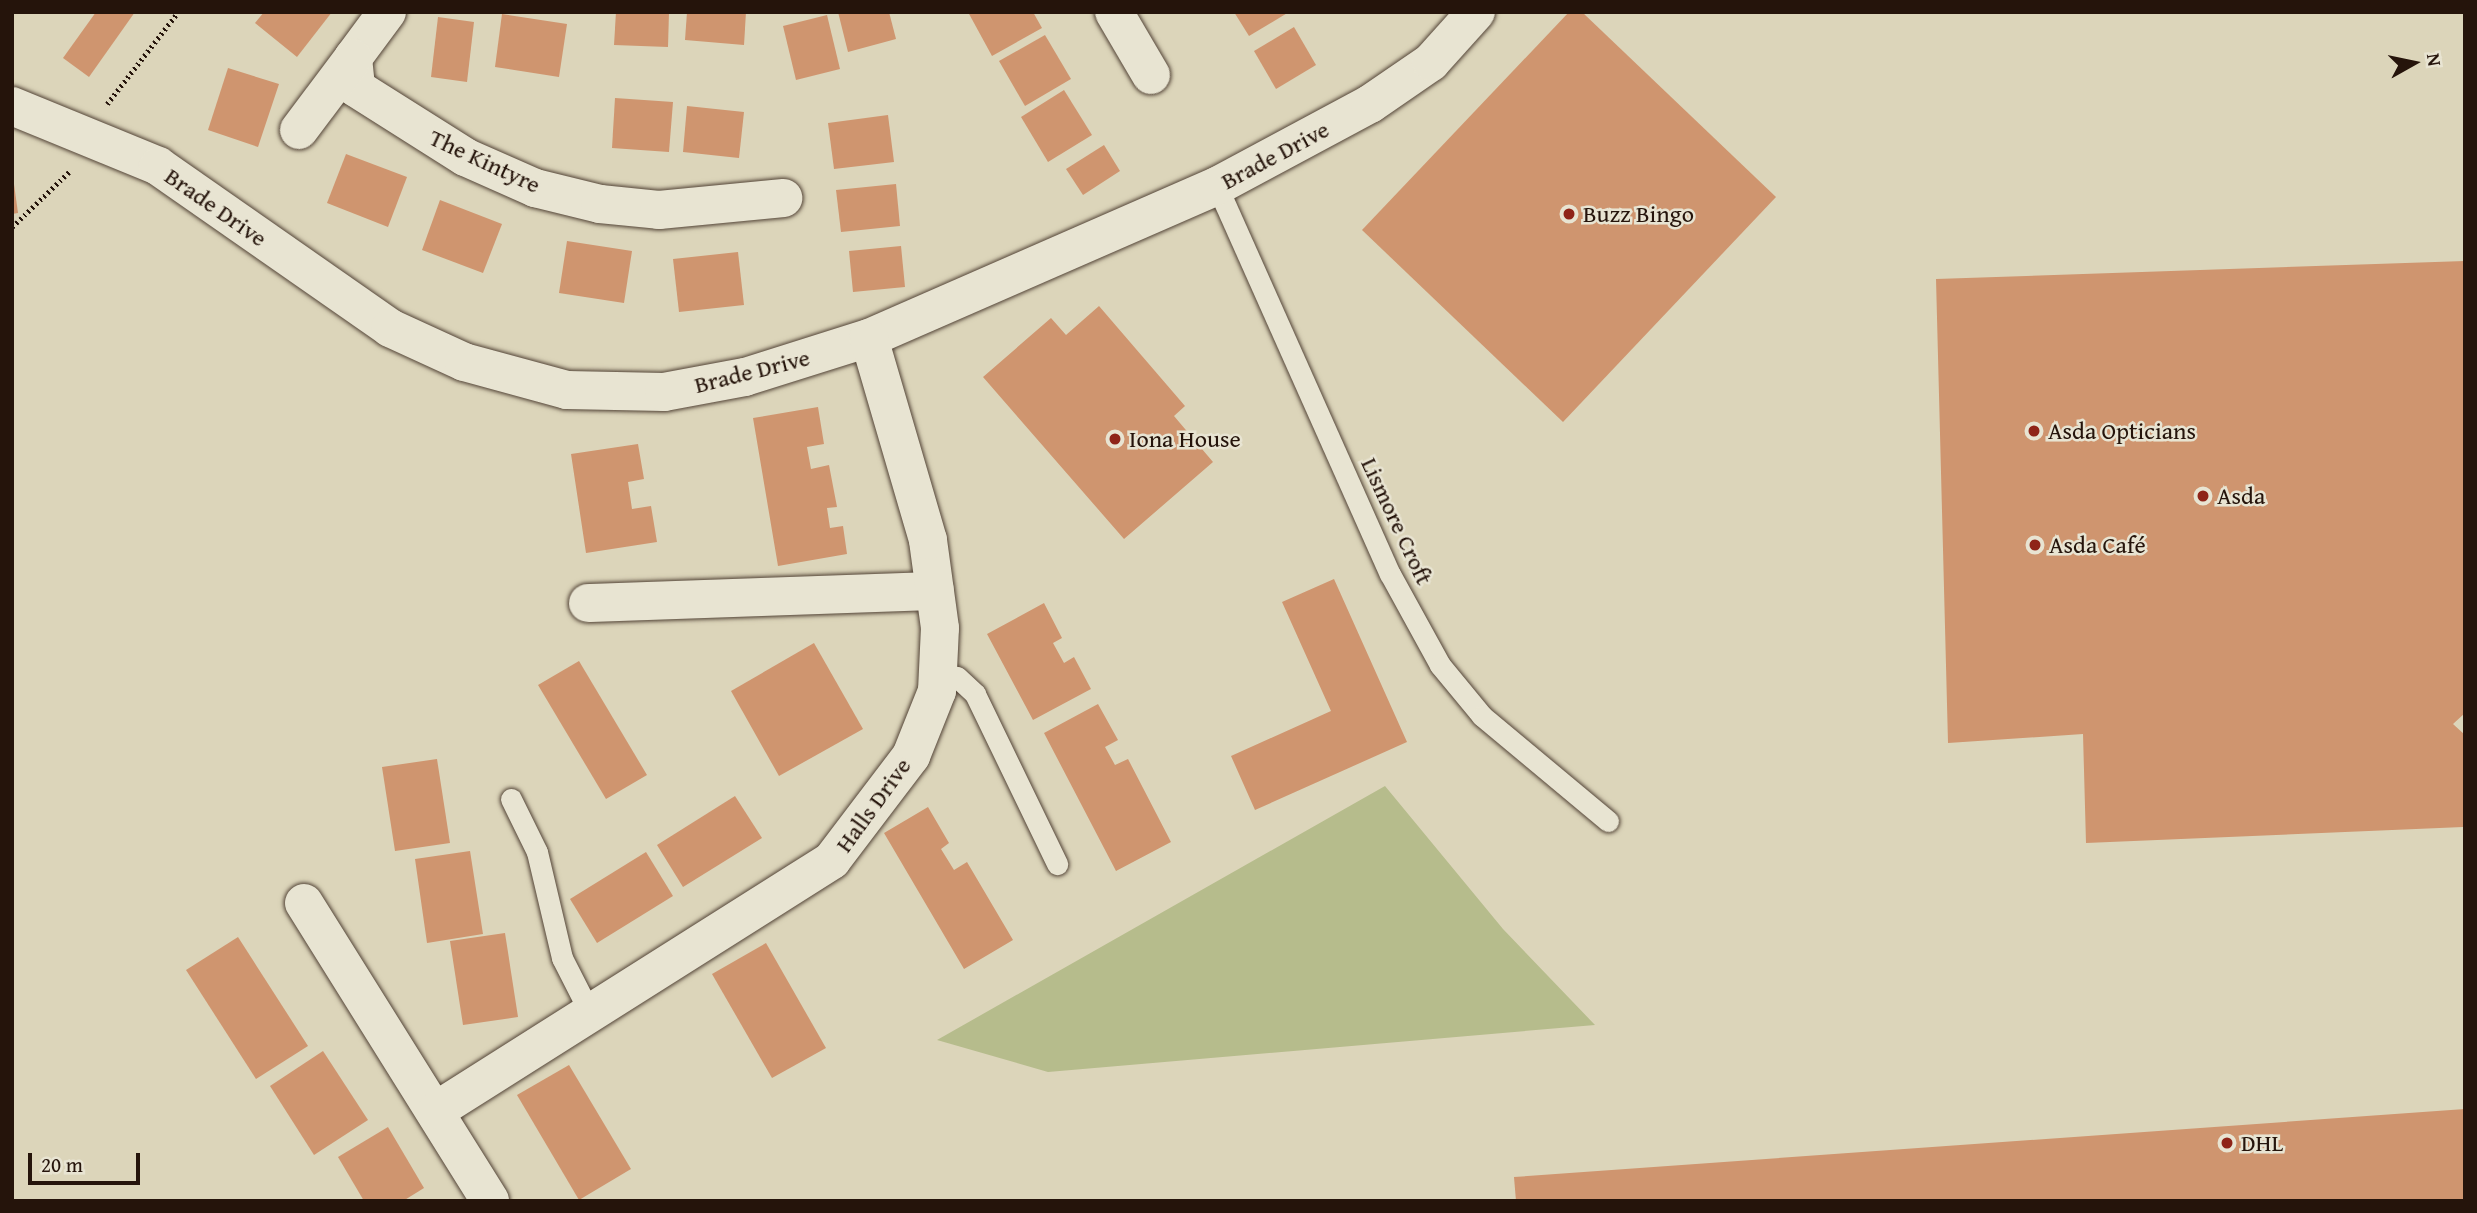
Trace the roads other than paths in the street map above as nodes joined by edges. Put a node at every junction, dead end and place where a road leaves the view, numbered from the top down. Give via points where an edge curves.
1 (387, 12) edge
2 (1114, 12) edge
3 (1476, 12) edge
4 (353, 58) junction
5 (1151, 75) dead end
6 (12, 106) edge
7 (299, 131) dead end
8 (1217, 186) junction
9 (783, 198) dead end
10 (869, 338) junction
11 (935, 591) junction
12 (588, 603) dead end
13 (938, 673) junction
14 (511, 799) dead end
15 (1608, 821) dead end
16 (1057, 864) dead end
17 (304, 903) dead end
18 (590, 1013) junction
19 (437, 1110) junction
20 (490, 1201) edge

1 - 4 street
2 - 5 street
3 - 8 street, Brade Drive via 1431,62 1370,104
4 - 7 street
4 - 9 street, The Kintyre via 355,88 379,106 535,188 659,210
6 - 10 street, Brade Drive via 158,166 390,328 464,362 567,390 664,392 745,377
8 - 10 street, Brade Drive
8 - 15 lane, Lismore Croft via 1390,574 1440,665 1482,716
10 - 11 street, Halls Drive via 928,540
11 - 12 street
11 - 13 street, Halls Drive
13 - 16 lane via 957,677 975,694
13 - 18 street, Halls Drive via 911,756 832,860
14 - 18 lane via 537,852 562,958
17 - 19 street
18 - 19 street, Halls Drive
19 - 20 street

